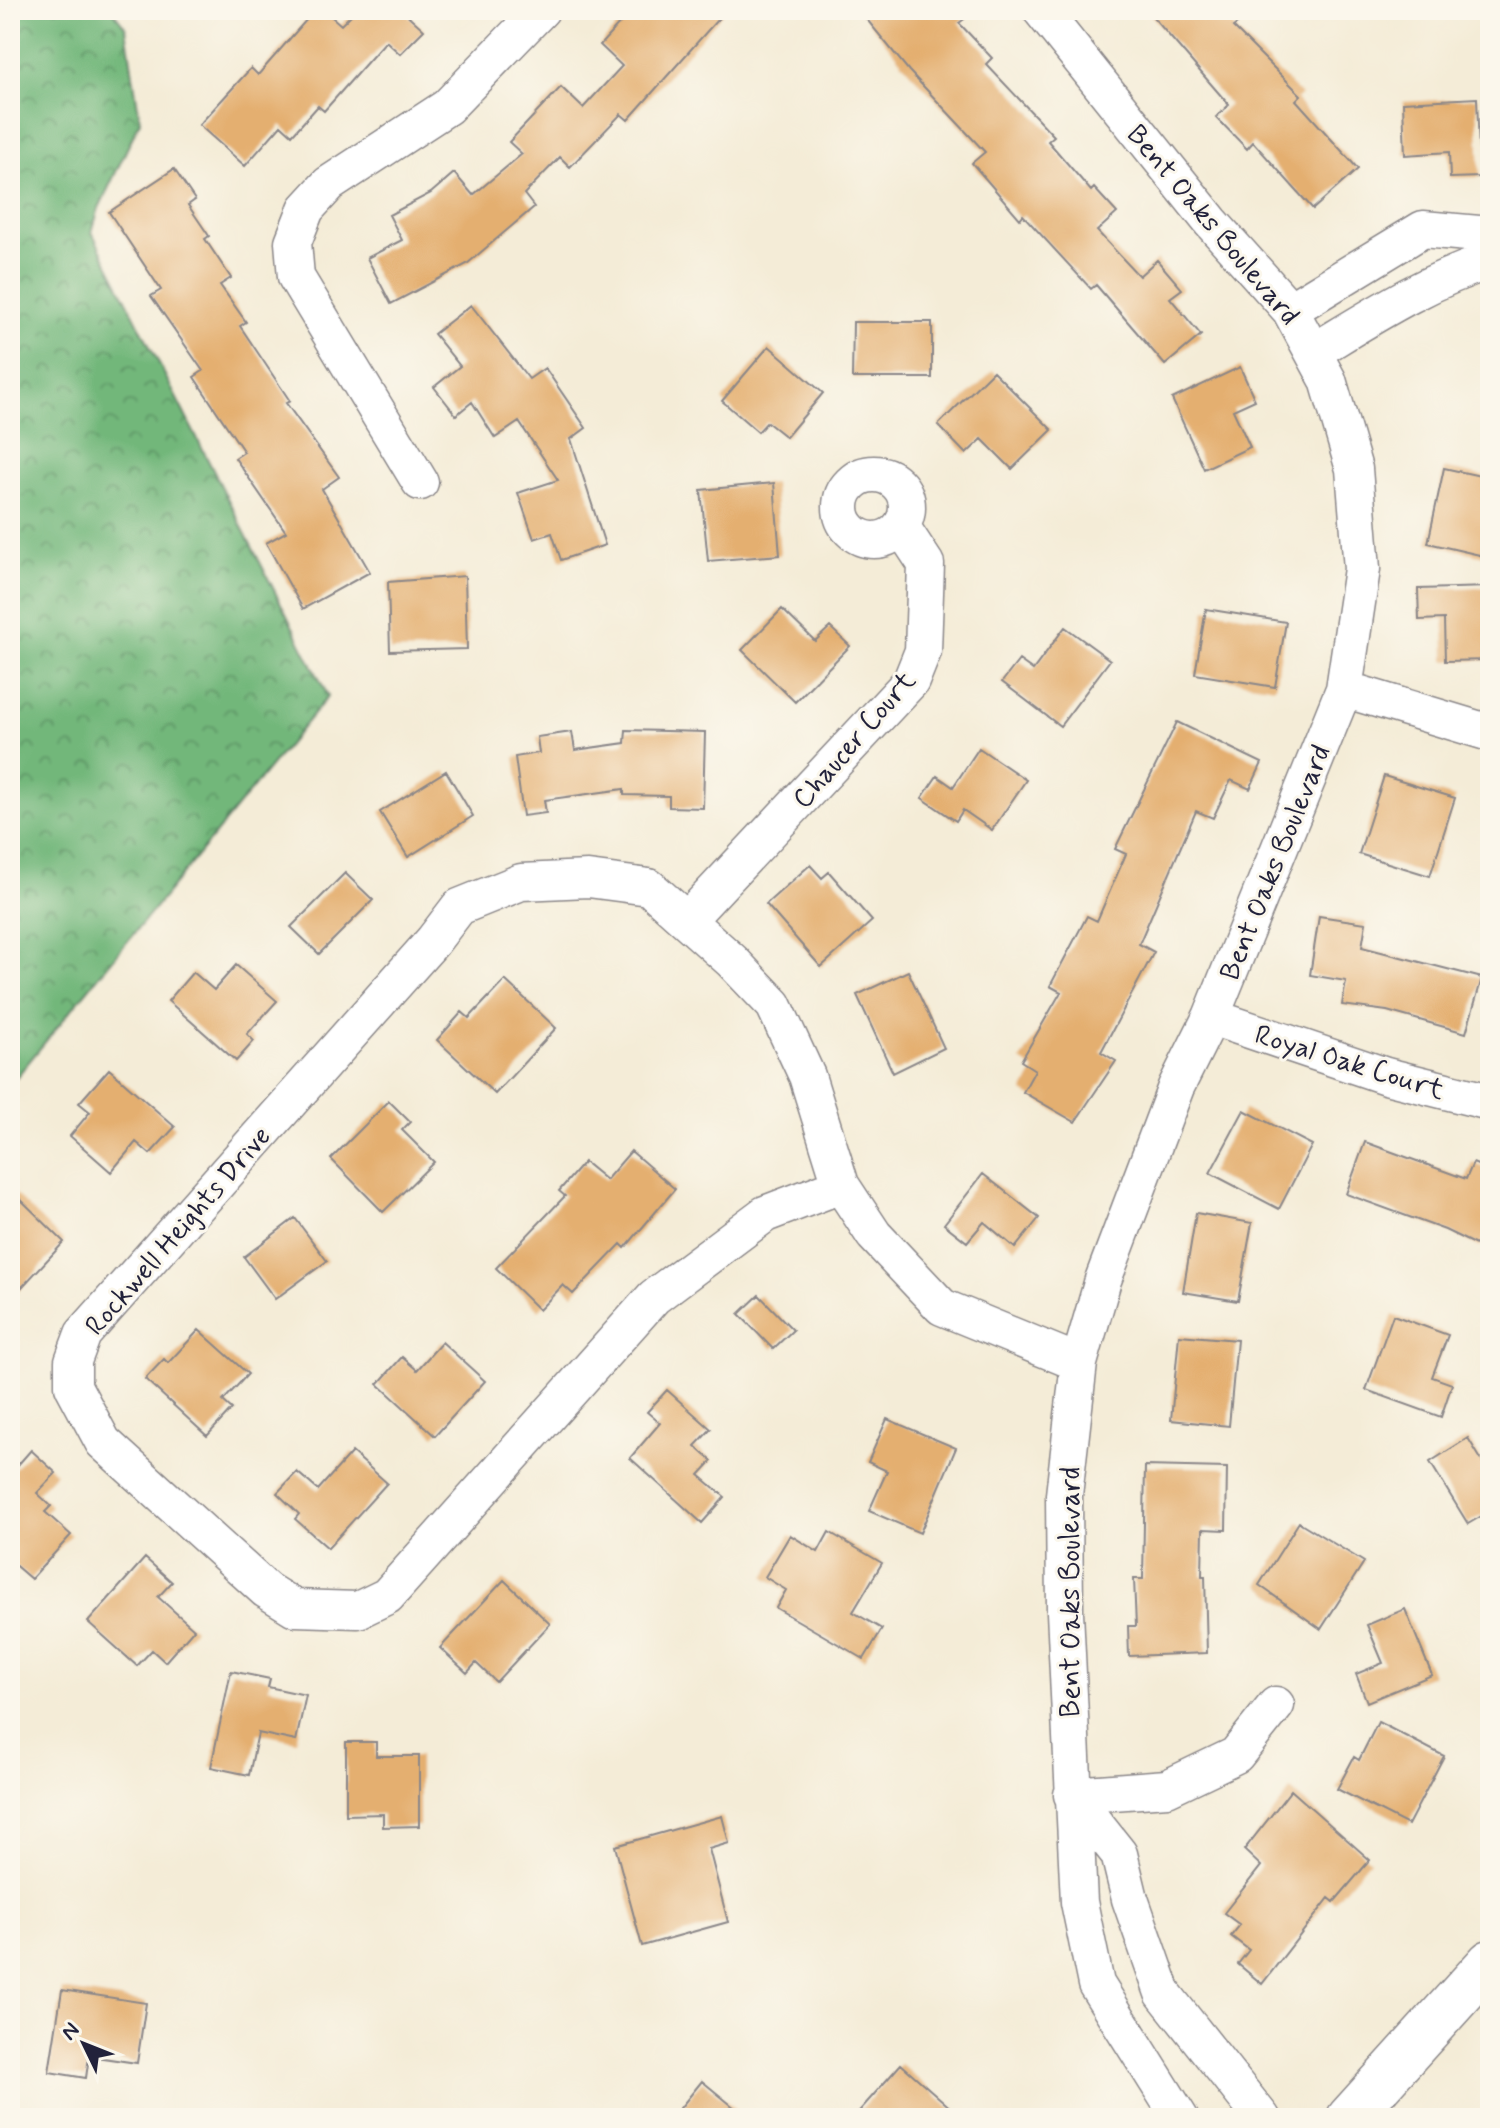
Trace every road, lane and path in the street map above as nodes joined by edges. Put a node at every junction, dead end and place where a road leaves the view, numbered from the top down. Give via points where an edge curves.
1 (541, 10) edge
2 (1041, 10) edge
3 (1490, 235) edge
4 (1490, 261) edge
5 (1290, 310) junction
6 (1313, 352) junction
7 (420, 482) dead end
8 (901, 526) dead end
9 (1344, 689) junction
10 (1490, 733) edge
11 (687, 920) junction
12 (1211, 1017) junction
13 (1490, 1102) edge
14 (841, 1185) junction
15 (1079, 1363) junction
16 (1276, 1705) dead end
17 (1072, 1795) junction
18 (1490, 1962) edge
19 (1180, 2118) edge
20 (1262, 2118) edge
21 (1349, 2118) edge

1 - 7 street via 447,107 329,184 306,209 293,242 296,277
2 - 5 street, Bent Oaks Boulevard via 1211,222
3 - 5 street via 1423,229
4 - 6 street via 1408,295
5 - 6 street, Bent Oaks Boulevard
6 - 9 street, Bent Oaks Boulevard via 1328,380 1354,469 1362,569
8 - 11 street, Chaucer Court via 926,564 923,651 911,681
9 - 10 street
9 - 12 street, Bent Oaks Boulevard
11 - 14 street, Rockwell Heights Drive via 774,1005 807,1076
11 - 14 street, Rockwell Heights Drive via 649,887 588,879 521,882 459,907 83,1334 73,1361 73,1386 103,1442 276,1596 295,1608 358,1610 387,1596 654,1297 765,1214
12 - 13 street, Royal Oak Court via 1386,1076
12 - 15 street, Bent Oaks Boulevard via 1176,1087 1103,1280
14 - 15 street, Rockwell Heights Drive via 874,1235 942,1307
15 - 17 street, Bent Oaks Boulevard via 1064,1495
16 - 17 street via 1236,1755 1167,1788
17 - 19 street, Bent Oaks Boulevard via 1079,1902 1096,1984
17 - 20 street via 1119,1854 1163,1993
18 - 21 main road

